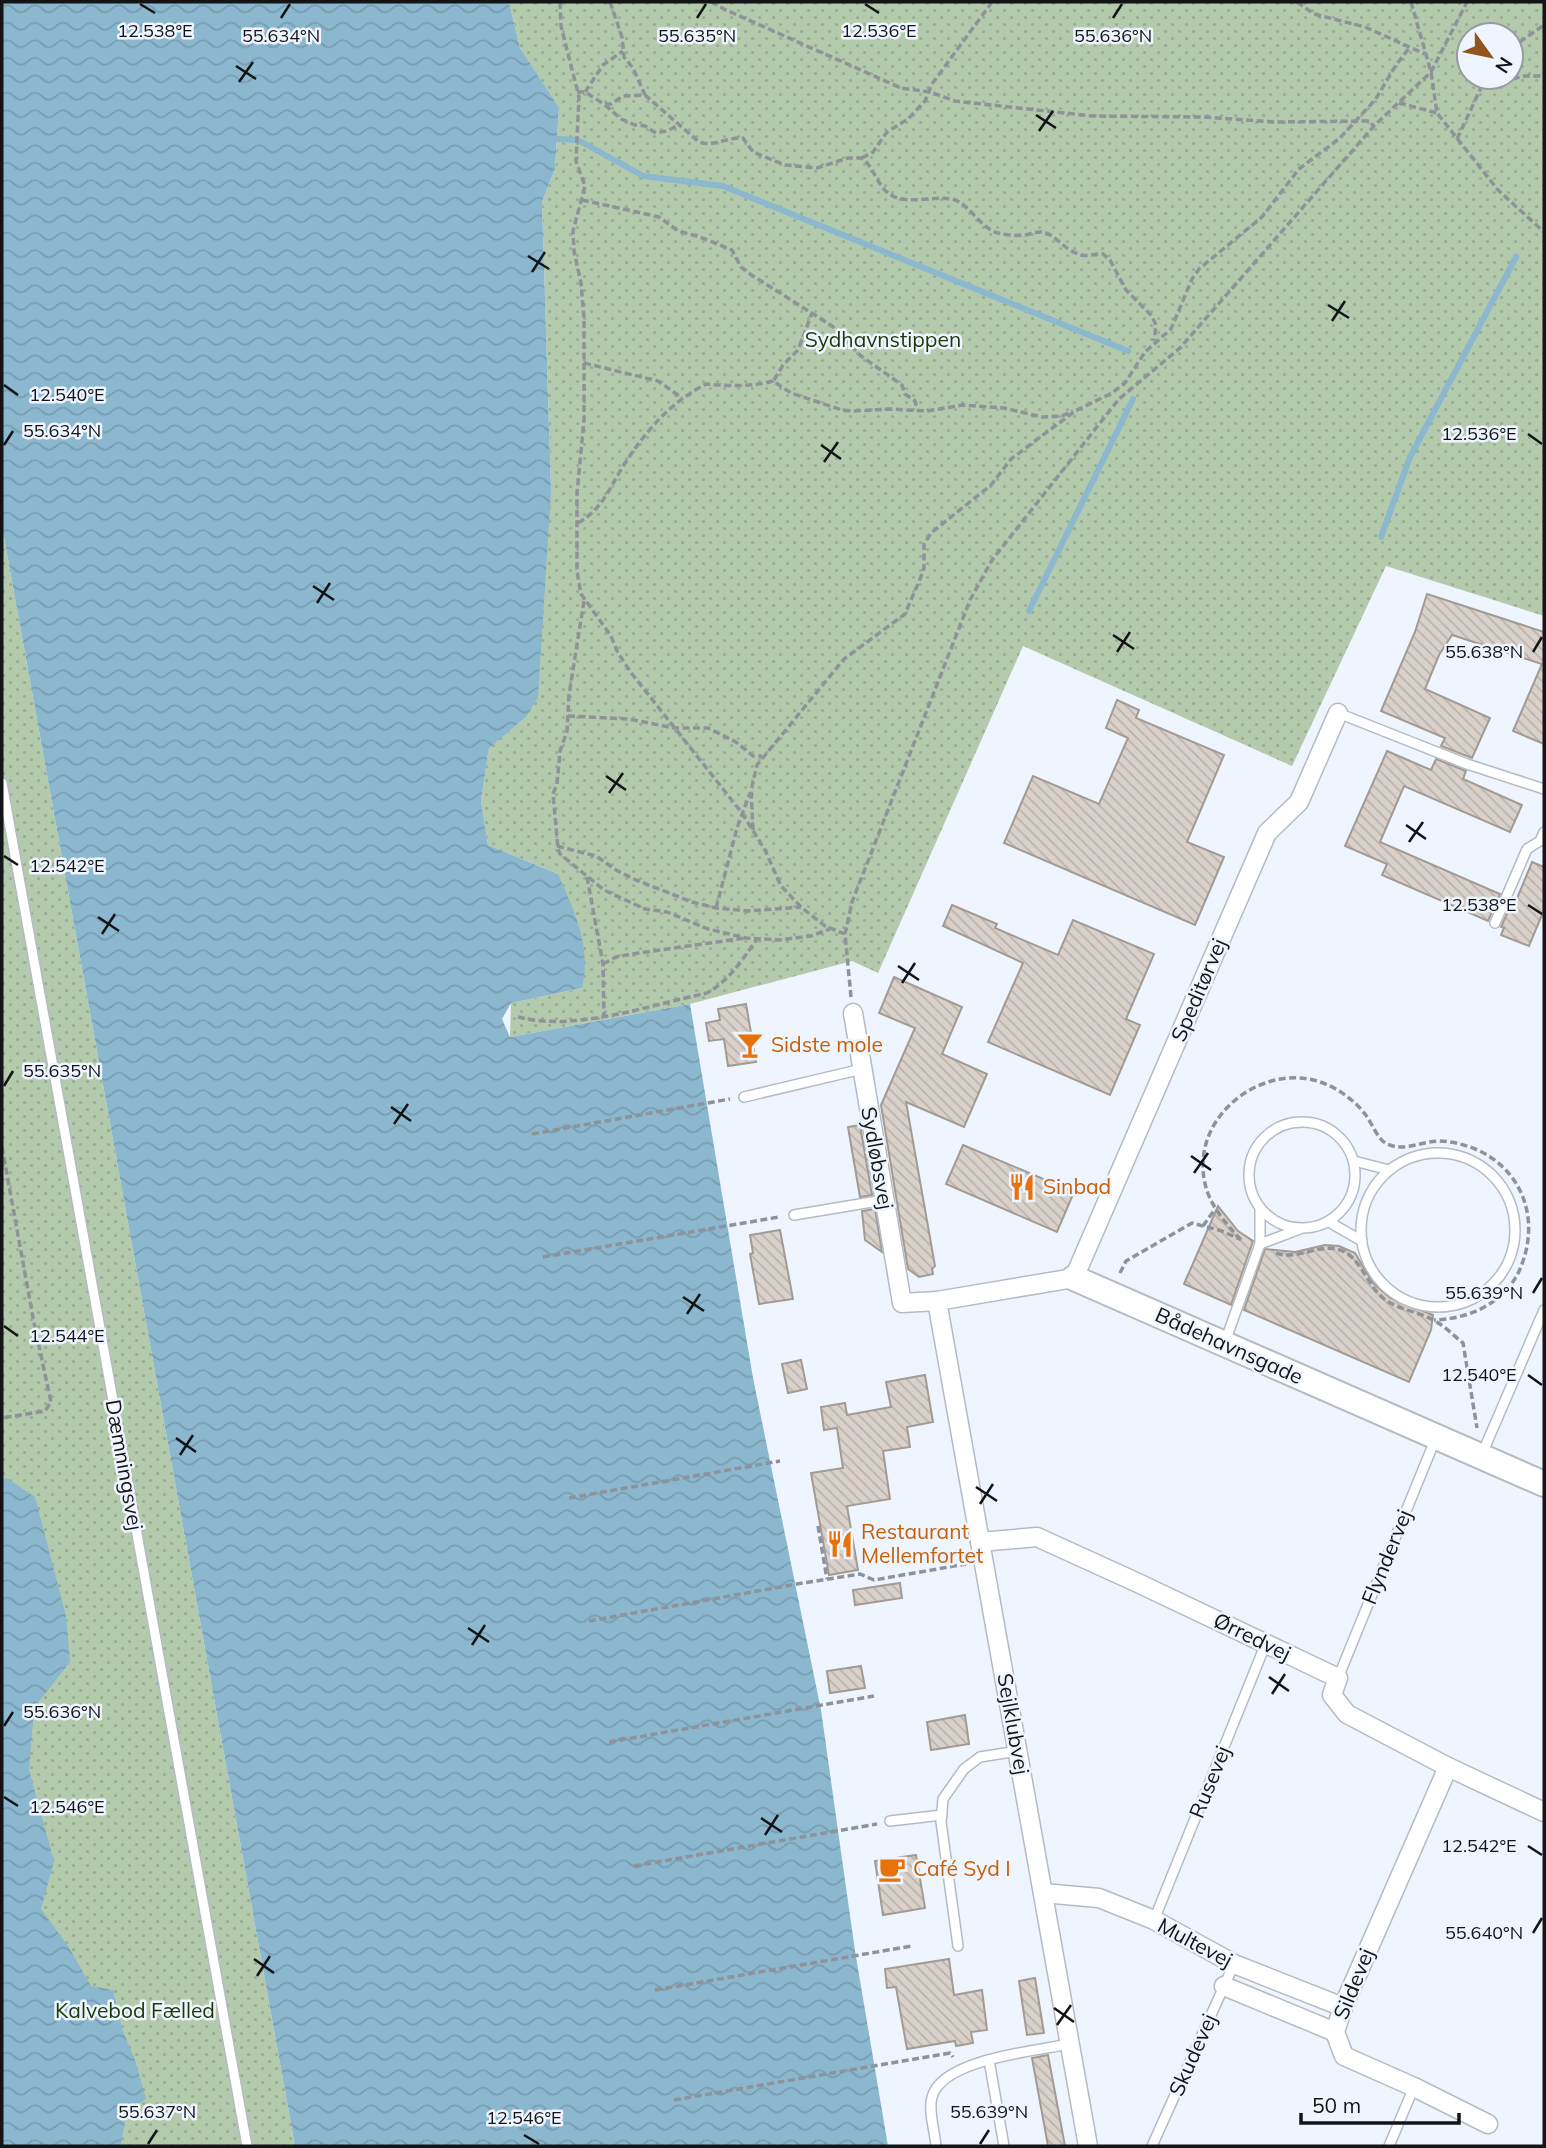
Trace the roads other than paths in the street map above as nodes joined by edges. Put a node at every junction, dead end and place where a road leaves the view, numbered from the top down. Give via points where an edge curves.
1 (1338, 713) joint
2 (2, 783) edge
3 (1544, 789) edge
4 (1544, 832) edge
5 (1495, 923) dead end
6 (853, 1013) road end
7 (862, 1069) junction
8 (744, 1097) road end
9 (1354, 1161) junction
10 (1389, 1170) junction
11 (884, 1200) junction
12 (1260, 1208) junction
13 (794, 1214) road end
14 (1329, 1222) junction
15 (1300, 1229) junction
16 (1362, 1241) junction
17 (1260, 1244) junction
18 (1074, 1278) junction
19 (937, 1301) junction
20 (1544, 1310) edge
21 (1224, 1344) junction
22 (1436, 1437) junction
23 (1481, 1456) junction
24 (1544, 1484) edge
25 (980, 1542) junction
26 (1266, 1643) junction
27 (1338, 1678) junction
28 (1018, 1751) junction
29 (1448, 1767) junction
30 (1544, 1812) edge
31 (942, 1815) junction
32 (890, 1821) road end
33 (1043, 1893) junction
34 (1154, 1920) junction
35 (958, 1946) dead end
36 (1234, 1964) junction
37 (1224, 1986) junction
38 (1343, 2007) junction
39 (1335, 2032) junction
40 (1069, 2044) junction
41 (989, 2060) junction
42 (1414, 2087) junction
43 (1488, 2124) dead end
44 (247, 2146) edge
45 (936, 2146) edge
46 (1004, 2146) edge
47 (1088, 2146) edge
48 (1152, 2146) edge
49 (1389, 2146) edge

1 - 3 lane
1 - 18 street, Speditørvej via 1299,802 1267,833
2 - 44 lane, Dæmningsvej
4 - 5 lane via 1540,841 1527,849
6 - 7 street, Sydløbsvej
7 - 8 lane
7 - 11 street, Sydløbsvej
9 - 10 lane
9 - 12 lane via 1347,1145 1326,1127 1300,1121 1282,1125 1255,1149 1249,1166 1249,1184
9 - 14 lane via 1352,1196
10 - 16 lane via 1366,1202
10 - 16 lane via 1411,1157 1435,1152 1461,1155 1483,1166 1501,1184 1513,1207 1516,1232 1511,1257 1498,1279 1479,1295 1455,1305 1430,1307 1406,1300 1385,1286 1370,1265
11 - 13 lane
11 - 19 street, Sydløbsvej via 902,1303
12 - 15 lane via 1283,1225
12 - 17 lane
14 - 15 lane
14 - 16 lane
15 - 17 lane
17 - 21 lane
18 - 19 street
18 - 21 street, Bådehavnsgade
19 - 25 street, Sejlklubvej
20 - 23 lane
21 - 22 street, Bådehavnsgade
22 - 23 street, Bådehavnsgade
22 - 27 lane, Flyndervej
23 - 24 street, Bådehavnsgade
25 - 26 street, Ørredvej via 1037,1537
25 - 28 street, Sejlklubvej
26 - 27 street, Ørredvej
26 - 34 lane, Rusevej
27 - 29 street via 1332,1695 1347,1714
28 - 31 lane via 979,1757 964,1769 943,1799
28 - 33 street, Sejlklubvej
29 - 30 street
29 - 38 street, Sildevej
31 - 32 lane
31 - 35 lane
33 - 34 street, Multevej via 1099,1898
33 - 40 street, Sejlklubvej
34 - 36 street, Multevej
36 - 37 lane, Skudevej
36 - 38 street, Multevej
37 - 39 street
37 - 48 lane, Skudevej
38 - 39 street, Sildevej
39 - 42 street, Sildevej via 1344,2056
40 - 41 lane
40 - 47 street, Sejlklubvej
41 - 45 lane via 949,2075 938,2085 931,2099
41 - 46 lane
42 - 43 street, Sildevej
42 - 49 lane

